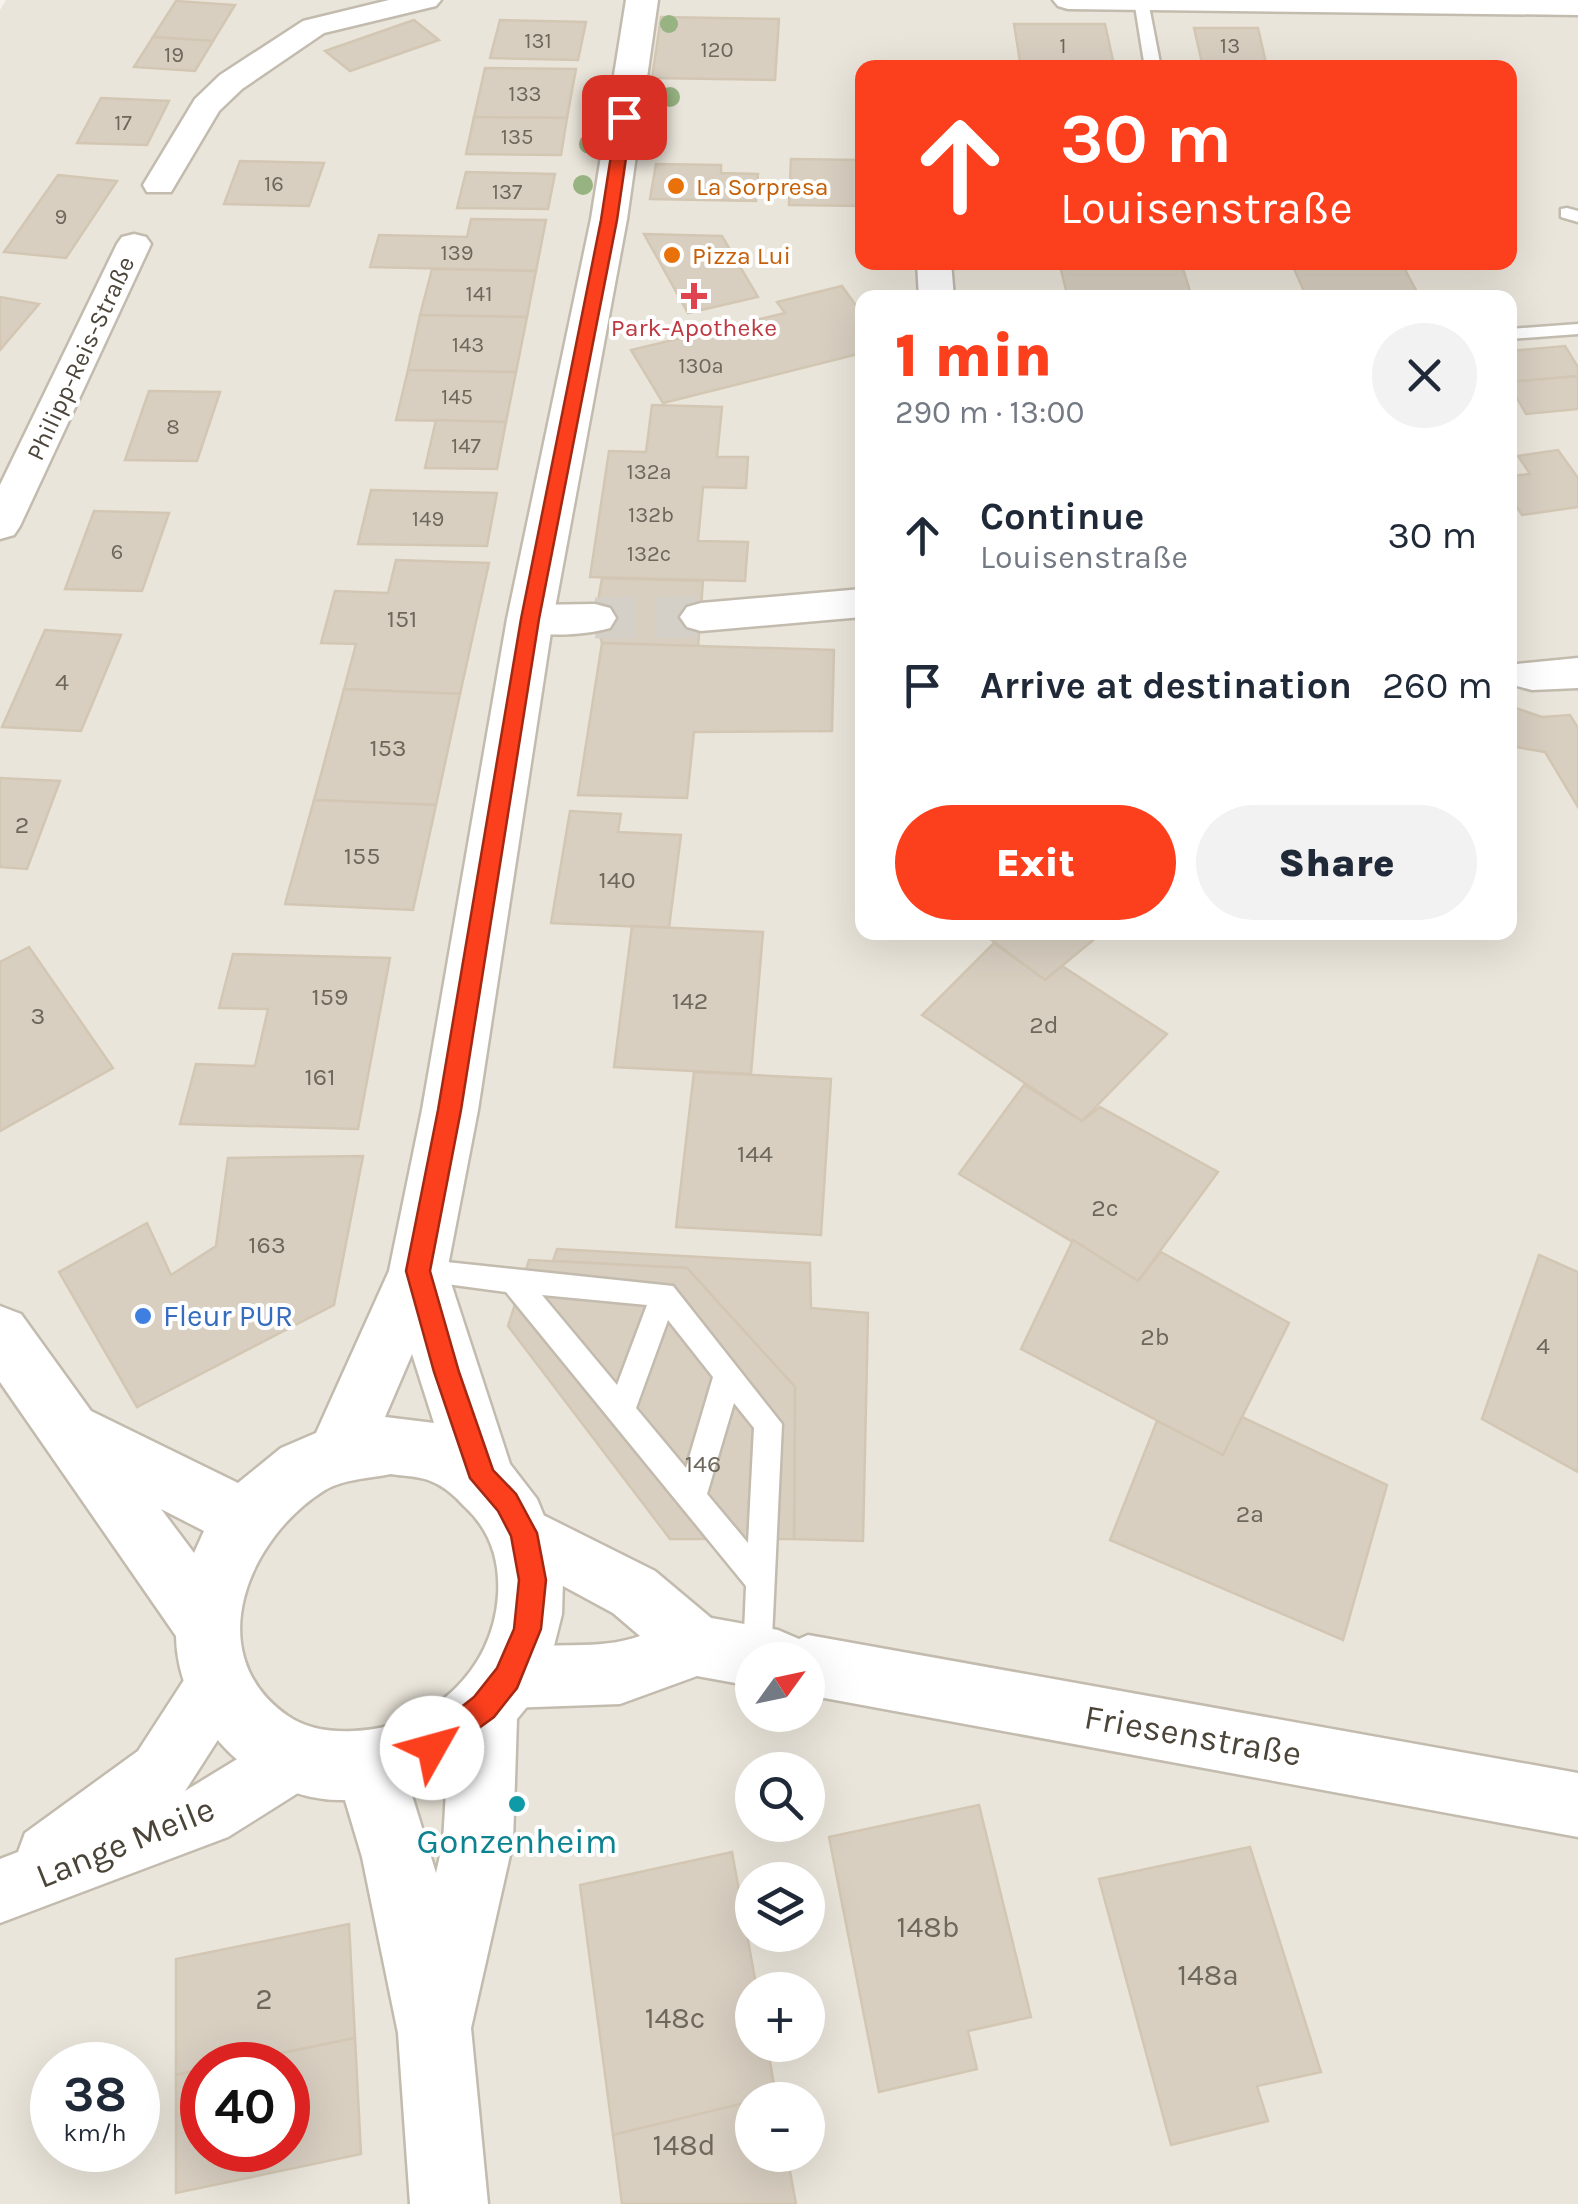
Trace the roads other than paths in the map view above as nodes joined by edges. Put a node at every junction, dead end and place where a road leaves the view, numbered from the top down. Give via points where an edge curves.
1 (426, 0) edge
2 (642, 0) edge
3 (1068, 0) edge
4 (1142, 2) edge
5 (1578, 6) edge
6 (1152, 60) edge
7 (159, 185) dead end
8 (134, 244) dead end
9 (1578, 330) edge
10 (1517, 334) edge
11 (0, 526) edge
12 (855, 604) edge
13 (701, 616) tunnel mouth
14 (595, 618) tunnel mouth
15 (530, 619) junction
16 (1578, 673) edge
17 (1532, 675) dead end
18 (418, 1271) junction
19 (514, 1280) junction
20 (664, 1295) junction
21 (0, 1333) edge
22 (728, 1374) junction
23 (620, 1411) junction
24 (73, 1432) junction
25 (338, 1454) junction
26 (483, 1478) junction
27 (692, 1497) junction
28 (245, 1519) junction
29 (524, 1533) junction
30 (761, 1581) junction
31 (206, 1622) junction
32 (776, 1642) edge
33 (698, 1646) junction
34 (735, 1652) edge
35 (825, 1668) edge
36 (218, 1685) junction
37 (496, 1692) junction
38 (295, 1759) junction
39 (369, 1768) junction
40 (1578, 1805) edge
41 (2, 1890) edge
42 (435, 2033) junction
43 (449, 2204) edge

1 - 7 street via 314,27 231,82 206,106
2 - 15 street via 609,220
3 - 4 street
4 - 5 street
4 - 6 lane
8 - 11 street, Philipp-Reis-Straße
9 - 10 lane
12 - 13 street
14 - 15 street
15 - 18 street
16 - 17 street
18 - 19 lane
18 - 25 street
18 - 26 street
19 - 20 lane
19 - 23 lane
20 - 22 lane
20 - 23 lane
21 - 24 street
22 - 27 lane
22 - 30 lane via 768,1424
23 - 27 lane
24 - 28 street
24 - 31 street via 144,1544
25 - 26 street via 390,1446 440,1454
25 - 28 street via 272,1491
26 - 29 street
27 - 30 lane
28 - 31 street via 218,1568
29 - 33 street via 634,1592
29 - 37 street via 533,1580 528,1629
30 - 32 lane
31 - 36 street
33 - 34 street, Friesenstraße
33 - 37 street, Friesenstraße via 620,1674
35 - 40 street, Friesenstraße
36 - 38 street via 248,1730
36 - 41 street, Lange Meile via 160,1773
37 - 39 street via 432,1748
37 - 42 street via 478,1842
38 - 39 street
38 - 41 street, Lange Meile via 206,1815
39 - 42 street via 398,1858
42 - 43 street

